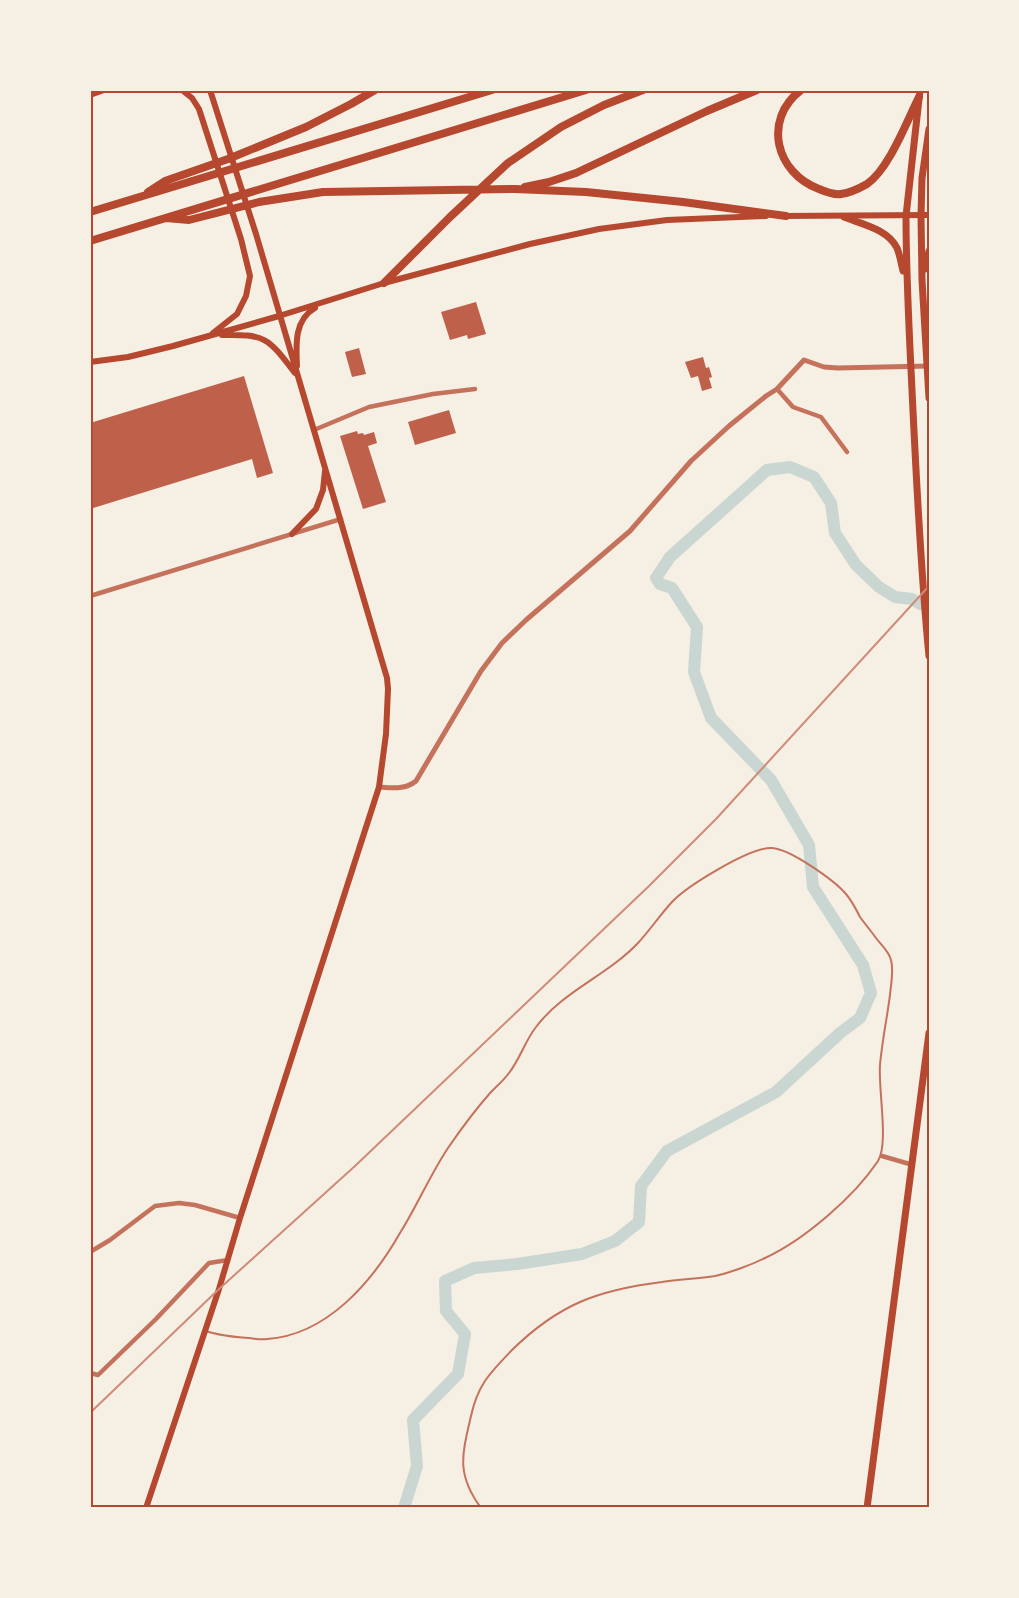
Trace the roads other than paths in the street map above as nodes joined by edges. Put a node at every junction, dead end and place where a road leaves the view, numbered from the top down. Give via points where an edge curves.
1 (104, 90) edge
2 (182, 90) edge
3 (210, 90) edge
4 (375, 90) edge
5 (492, 90) edge
6 (586, 90) edge
7 (643, 90) edge
8 (757, 90) edge
9 (801, 90) edge
10 (919, 93) edge
11 (90, 95) edge
12 (929, 129) edge
13 (515, 189) junction
14 (141, 197) junction
15 (90, 212) edge
16 (929, 215) edge
17 (786, 216) junction
18 (906, 216) junction
19 (921, 216) junction
20 (843, 217) junction
21 (166, 218) junction
22 (90, 241) edge
23 (929, 251) edge
24 (922, 280) junction
25 (384, 283) junction
26 (907, 291) junction
27 (327, 302) junction
28 (279, 316) junction
29 (210, 335) junction
30 (90, 362) edge
31 (910, 366) junction
32 (928, 366) edge
33 (297, 376) junction
34 (476, 389) dead end
35 (777, 389) junction
36 (929, 398) edge
37 (314, 430) junction
38 (847, 452) dead end
39 (326, 468) junction
40 (341, 519) junction
41 (292, 534) junction
42 (90, 596) edge
43 (928, 644) edge
44 (929, 656) edge
45 (379, 787) junction
46 (929, 1033) edge
47 (882, 1156) junction
48 (913, 1165) junction
49 (240, 1218) junction
50 (90, 1252) edge
51 (228, 1260) junction
52 (206, 1331) junction
53 (90, 1373) edge
54 (98, 1375) junction
55 (90, 1380) edge
56 (146, 1508) edge
57 (482, 1508) edge
58 (867, 1508) edge

1 - 11 main road
2 - 29 main road via 199,109 250,276 237,314
3 - 28 main road
4 - 14 highway via 306,127 165,181
5 - 14 highway
6 - 21 highway
7 - 25 highway via 604,105 532,145 450,217
8 - 13 highway via 576,172
9 - 10 highway via 787,104 778,126 781,154 810,186 841,194 868,183 879,171
10 - 18 main road
12 - 19 main road
13 - 17 highway via 607,194
13 - 21 highway via 323,192 270,200 189,220
14 - 15 highway
16 - 19 main road
17 - 20 main road
17 - 25 main road via 692,218 599,229
18 - 19 main road
18 - 20 main road
18 - 26 main road
19 - 24 main road
20 - 26 main road via 891,239 900,255
21 - 22 highway
23 - 24 main road
24 - 32 main road
25 - 27 main road
26 - 31 main road
27 - 28 main road
27 - 33 main road via 303,318 298,330
28 - 29 main road
28 - 33 main road
29 - 30 main road via 128,357
29 - 33 main road via 260,337 276,348
31 - 32 street
31 - 35 street via 838,368 804,360
31 - 43 main road
32 - 36 main road
33 - 37 main road
34 - 37 street via 369,407
35 - 38 street via 793,407 821,417
35 - 45 street via 691,461 630,531 502,643 481,671 416,781 399,788
37 - 39 main road
39 - 40 main road
39 - 41 main road via 316,509
40 - 41 street
40 - 45 main road via 388,689
41 - 42 street
43 - 44 main road
45 - 49 main road
46 - 48 main road
47 - 48 street
47 - 52 lane via 879,1083 893,974 890,955 836,884 789,854 771,848 752,852 674,899 621,960 564,998 536,1027 512,1070 471,1116 446,1152 378,1267 336,1310 316,1324 267,1340
47 - 57 lane via 847,1198 816,1226 765,1258 718,1275 640,1285 594,1296 564,1309 526,1336 487,1377 475,1397 463,1450 464,1473
48 - 58 main road
49 - 50 street via 195,1205 156,1206
49 - 51 main road
51 - 52 main road
51 - 54 street via 209,1263
52 - 56 main road
53 - 54 street
54 - 55 street

